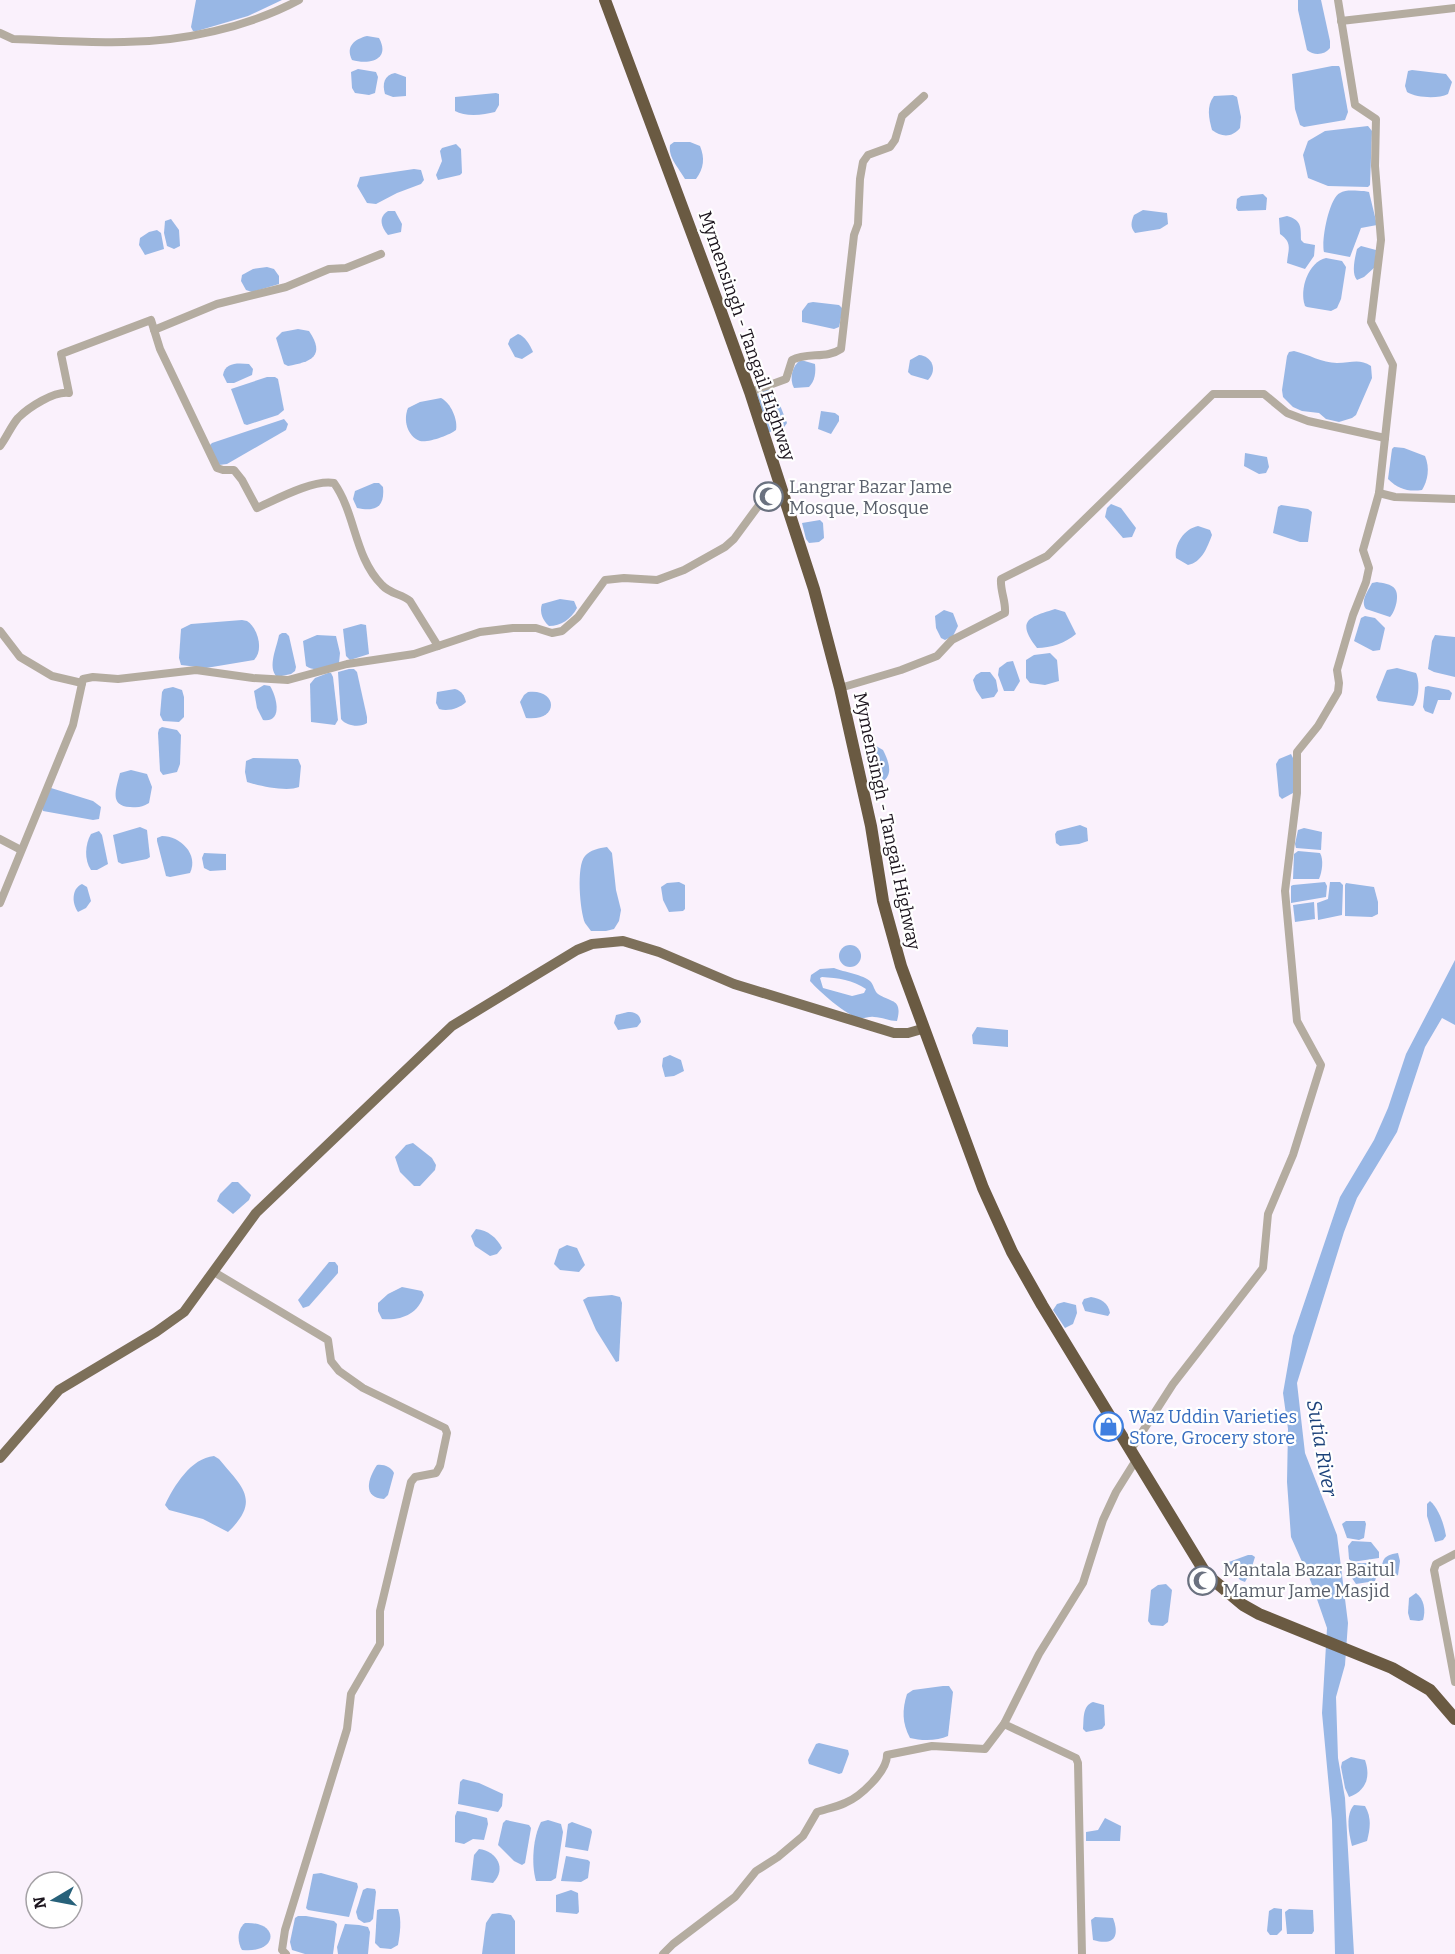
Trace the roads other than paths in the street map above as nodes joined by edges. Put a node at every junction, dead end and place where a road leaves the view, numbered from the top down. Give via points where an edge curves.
1 (298, 0) edge
2 (604, 0) edge
3 (1338, 0) edge
4 (1455, 8) edge
5 (1341, 21) junction
6 (0, 33) edge
7 (924, 96) dead end
8 (381, 254) dead end
9 (154, 330) junction
10 (750, 392) junction
11 (1385, 438) junction
12 (0, 446) edge
13 (1379, 493) junction
14 (783, 495) junction
15 (1455, 499) edge
16 (0, 631) edge
17 (438, 646) junction
18 (82, 683) junction
19 (840, 688) junction
20 (0, 839) edge
21 (21, 850) junction
22 (0, 903) edge
23 (922, 1029) junction
24 (214, 1272) junction
25 (1133, 1455) junction
26 (0, 1458) edge
27 (1455, 1554) edge
28 (1455, 1683) edge
29 (1455, 1719) edge
30 (1004, 1724) junction
31 (286, 1954) edge
32 (663, 1954) edge
33 (1082, 1954) edge

1 - 6 street via 279,11 205,33 167,39 13,39
2 - 10 highway, Mymensingh - Tangail Highway
3 - 5 street
4 - 5 street
5 - 11 street via 1355,105 1376,119 1381,240 1371,322 1393,365
7 - 10 street via 902,116 890,147 868,155 863,162 841,349 798,357 792,360 786,379
8 - 9 street via 346,268 329,268 286,287 217,304
9 - 12 street via 151,320 61,354 69,393 55,393 22,415
9 - 17 street via 217,468 234,470 257,508 304,488 334,483 372,571 382,586 410,601
10 - 14 highway, Mymensingh - Tangail Highway
11 - 13 street
11 - 19 street via 1308,421 1287,413 1264,394 1213,394 1047,556 1001,579 1005,612 952,640 937,656
13 - 15 street
13 - 25 street via 1363,550 1369,568 1366,582 1337,670 1338,692 1297,752 1297,793 1285,891 1297,1021 1321,1065 1293,1155 1268,1214 1263,1268 1173,1384
14 - 17 street via 759,505 725,547 684,570 657,580 605,580 578,617 562,631 513,628 480,632
14 - 19 highway, Mymensingh - Tangail Highway via 814,589
16 - 18 street via 20,657 52,676
17 - 18 street via 288,680 196,670 118,679 93,677 83,679
18 - 21 street via 73,724
19 - 23 highway, Mymensingh - Tangail Highway via 871,826 883,901
20 - 21 street
21 - 22 street
23 - 24 main road via 894,1033 734,984 623,941 592,944 452,1026 256,1213
23 - 25 highway, Mymensingh - Tangail Highway via 982,1188 1012,1252
24 - 26 main road via 184,1312 59,1390
24 - 31 street via 328,1340 331,1361 363,1388 445,1428 447,1433 436,1473 416,1477 411,1482 380,1611 380,1644 351,1694 347,1729 285,1930 282,1950
25 - 29 highway, Mymensingh - Tangail Highway via 1206,1574 1243,1605 1392,1668 1431,1690
25 - 30 street via 1103,1520 1083,1583 1039,1654
27 - 28 street via 1436,1564 1434,1570
30 - 32 street via 985,1749 932,1746 887,1755 886,1764 859,1795 817,1812 803,1836 756,1871 735,1897
30 - 33 street via 1076,1758

